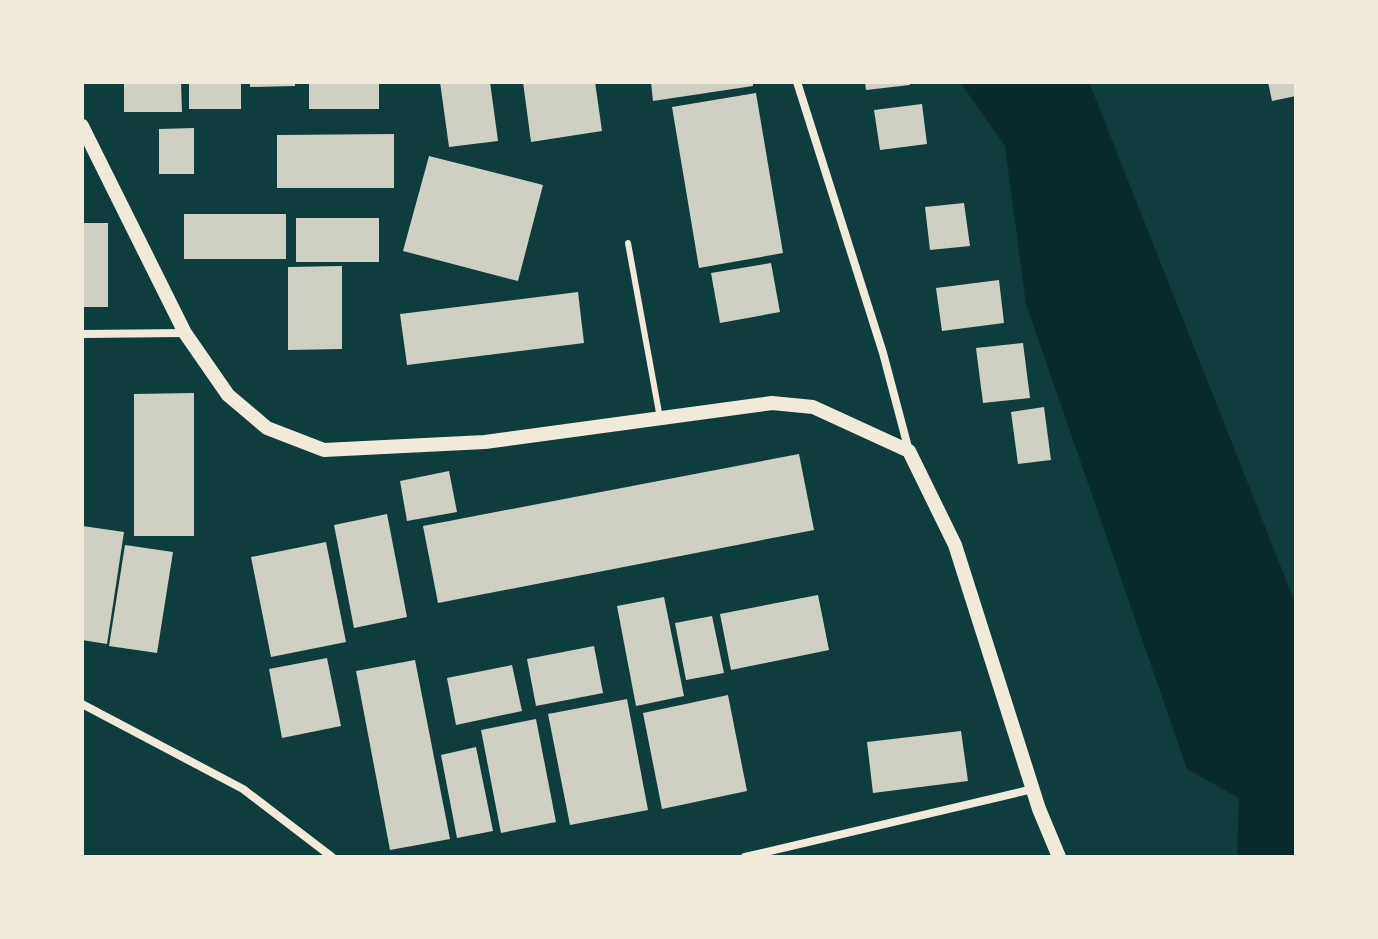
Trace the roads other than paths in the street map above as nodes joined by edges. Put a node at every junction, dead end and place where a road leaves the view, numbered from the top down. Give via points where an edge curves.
1 (797, 82) edge
2 (82, 126) edge
3 (628, 243) dead end
4 (185, 333) junction
5 (82, 334) edge
6 (660, 418) junction
7 (909, 451) junction
8 (82, 704) edge
9 (1033, 789) junction
10 (332, 857) edge
11 (745, 857) edge
12 (1059, 857) edge

1 - 7 street
2 - 4 street
3 - 6 lane
4 - 5 street
4 - 6 street via 228,395 267,428 324,450 485,442
6 - 7 street via 772,403 813,407
7 - 9 street via 955,545
8 - 10 street via 243,789
9 - 11 street
9 - 12 street

